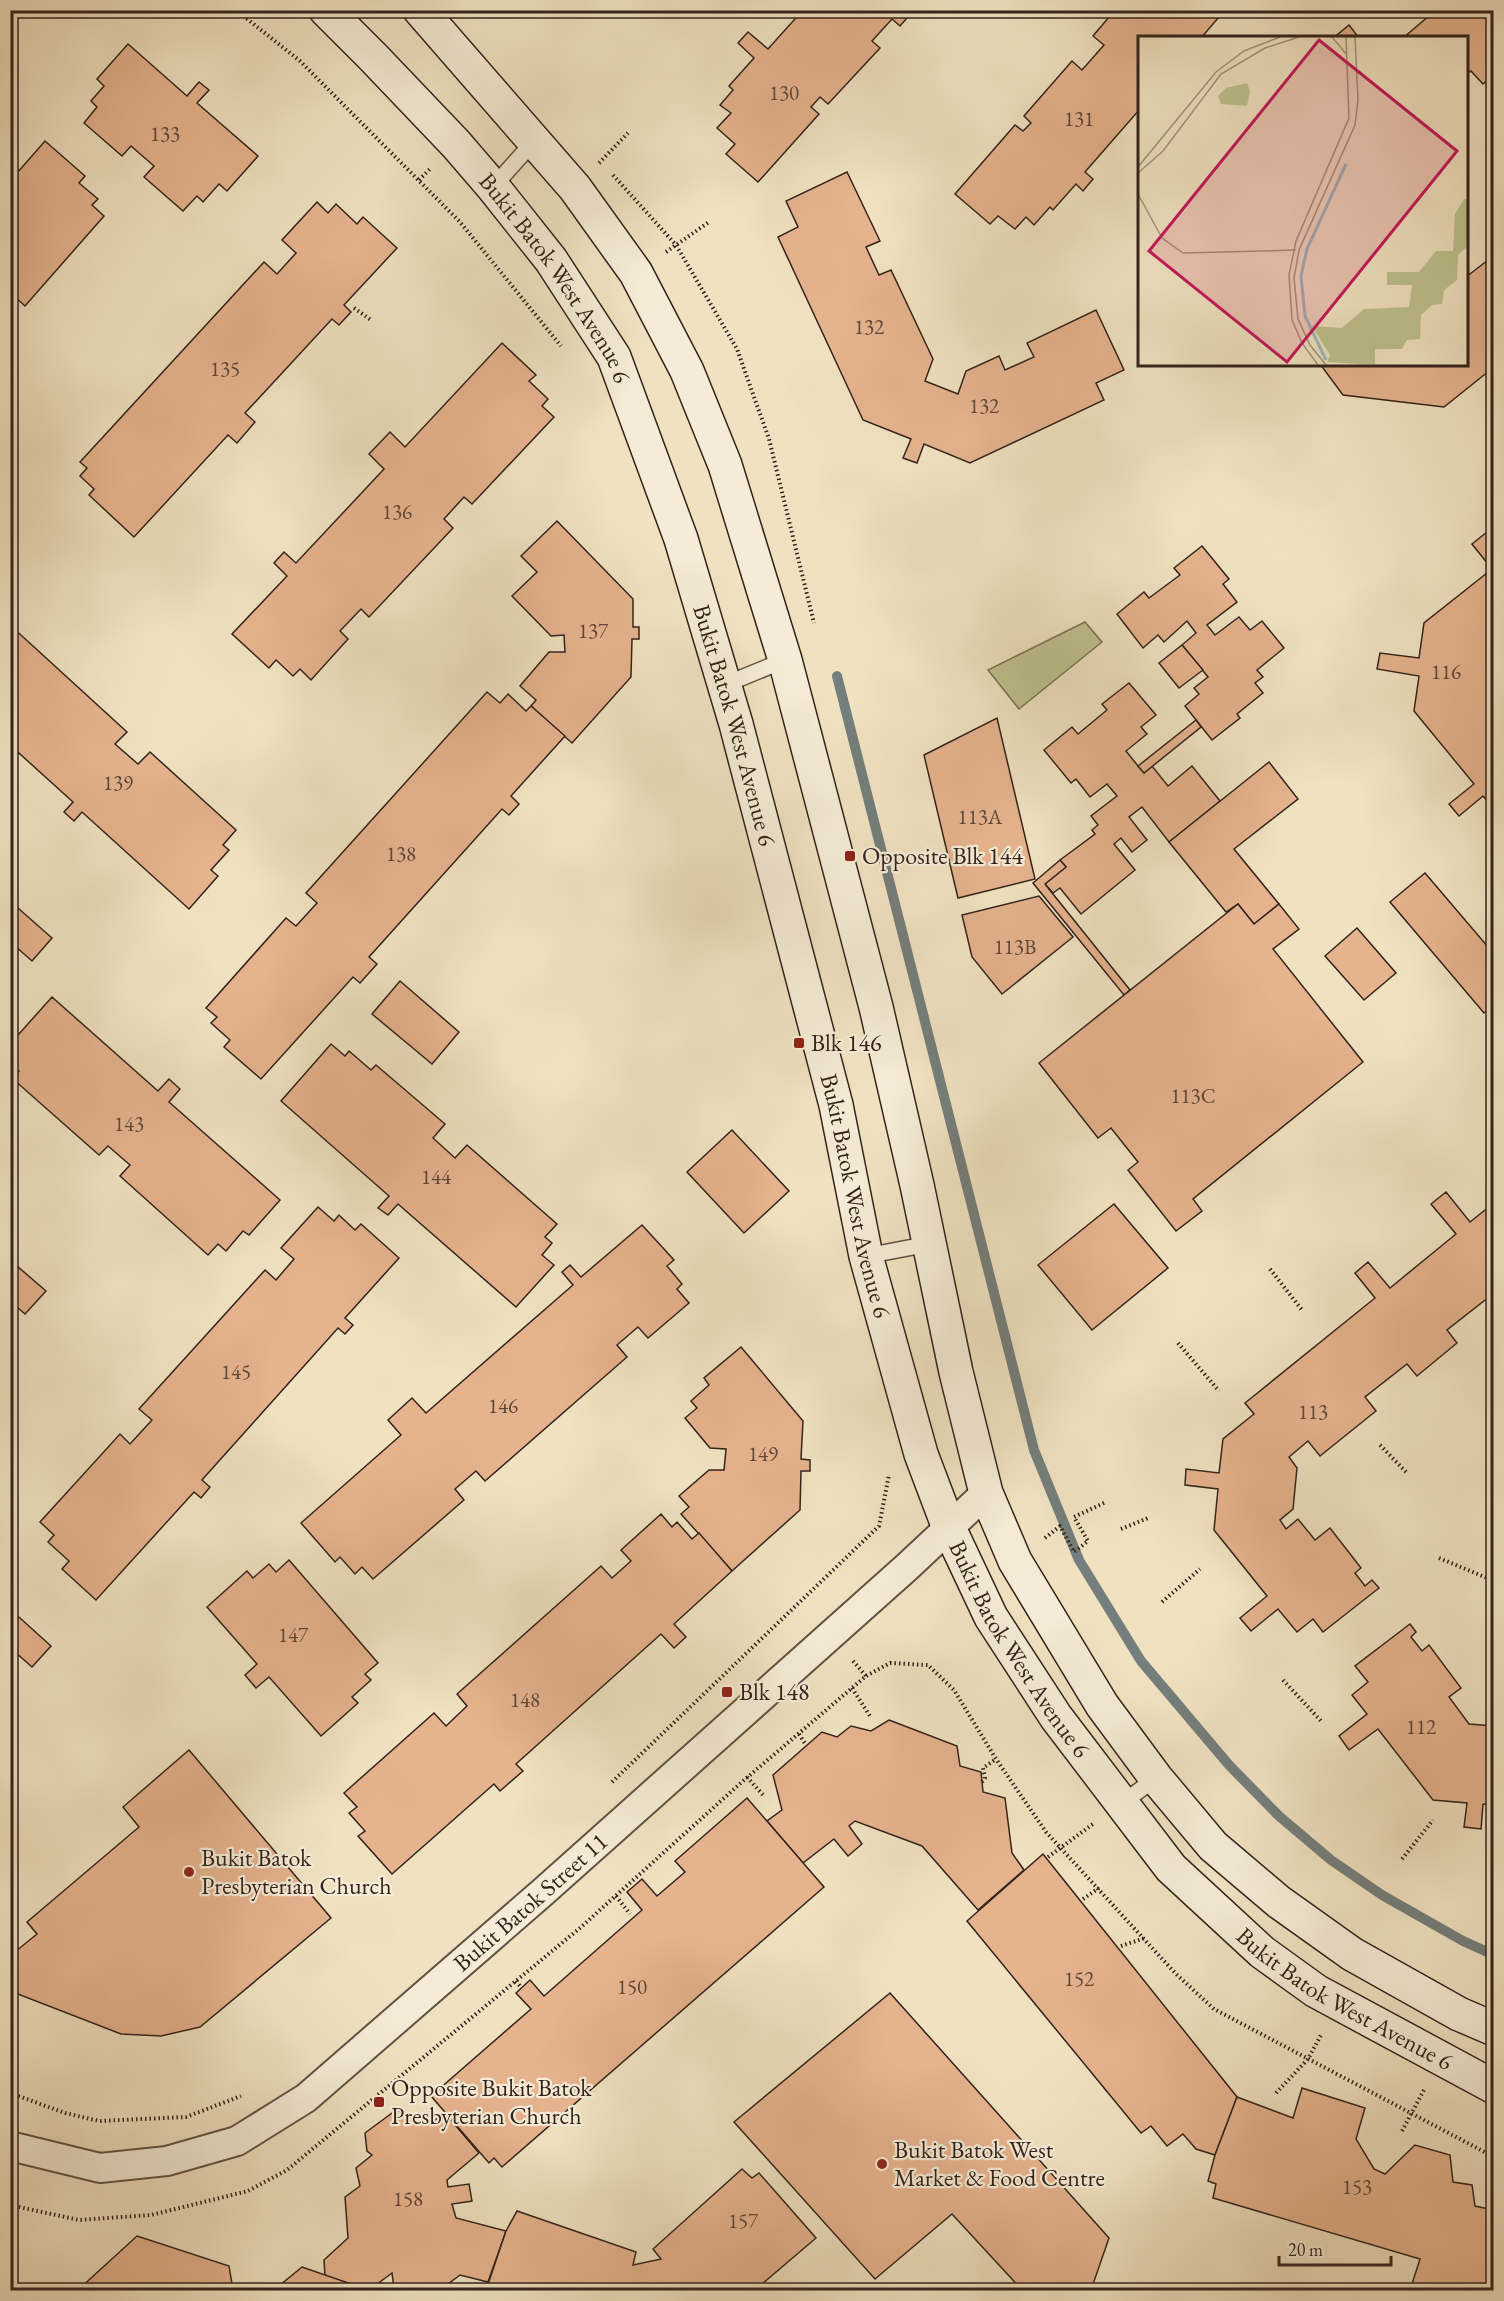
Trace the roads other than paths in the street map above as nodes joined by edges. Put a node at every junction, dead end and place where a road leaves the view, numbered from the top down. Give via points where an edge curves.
1 (326, 10) edge
2 (420, 10) edge
3 (535, 141) junction
4 (493, 187) junction
5 (785, 660) junction
6 (724, 685) junction
7 (929, 1244) junction
8 (866, 1256) junction
9 (987, 1493) junction
10 (949, 1528) junction
11 (1156, 1778) junction
12 (1121, 1804) junction
13 (1494, 2029) edge
14 (1494, 2087) edge
15 (10, 2146) edge

1 - 4 main road, Bukit Batok West Avenue 6
2 - 3 main road, Bukit Batok West Avenue 6
3 - 4 lane
3 - 5 main road, Bukit Batok West Avenue 6 via 636,273 687,371 725,465
4 - 6 main road, Bukit Batok West Avenue 6 via 551,260 614,357 681,539
5 - 6 lane
5 - 7 main road, Bukit Batok West Avenue 6 via 876,1007
6 - 8 main road, Bukit Batok West Avenue 6 via 836,1105
7 - 8 lane
7 - 9 main road, Bukit Batok West Avenue 6
8 - 10 main road, Bukit Batok West Avenue 6 via 921,1454
9 - 10 street, Bukit Batok Street 11
9 - 11 main road, Bukit Batok West Avenue 6 via 1015,1561 1102,1705
10 - 12 main road, Bukit Batok West Avenue 6 via 991,1617 1056,1717
10 - 15 street, Bukit Batok Street 11 via 543,1892 306,2098 237,2141 167,2161 100,2168
11 - 12 lane
11 - 13 main road, Bukit Batok West Avenue 6 via 1213,1846 1279,1902 1352,1954 1459,2014
12 - 14 main road, Bukit Batok West Avenue 6 via 1171,1868 1262,1953 1316,1991

